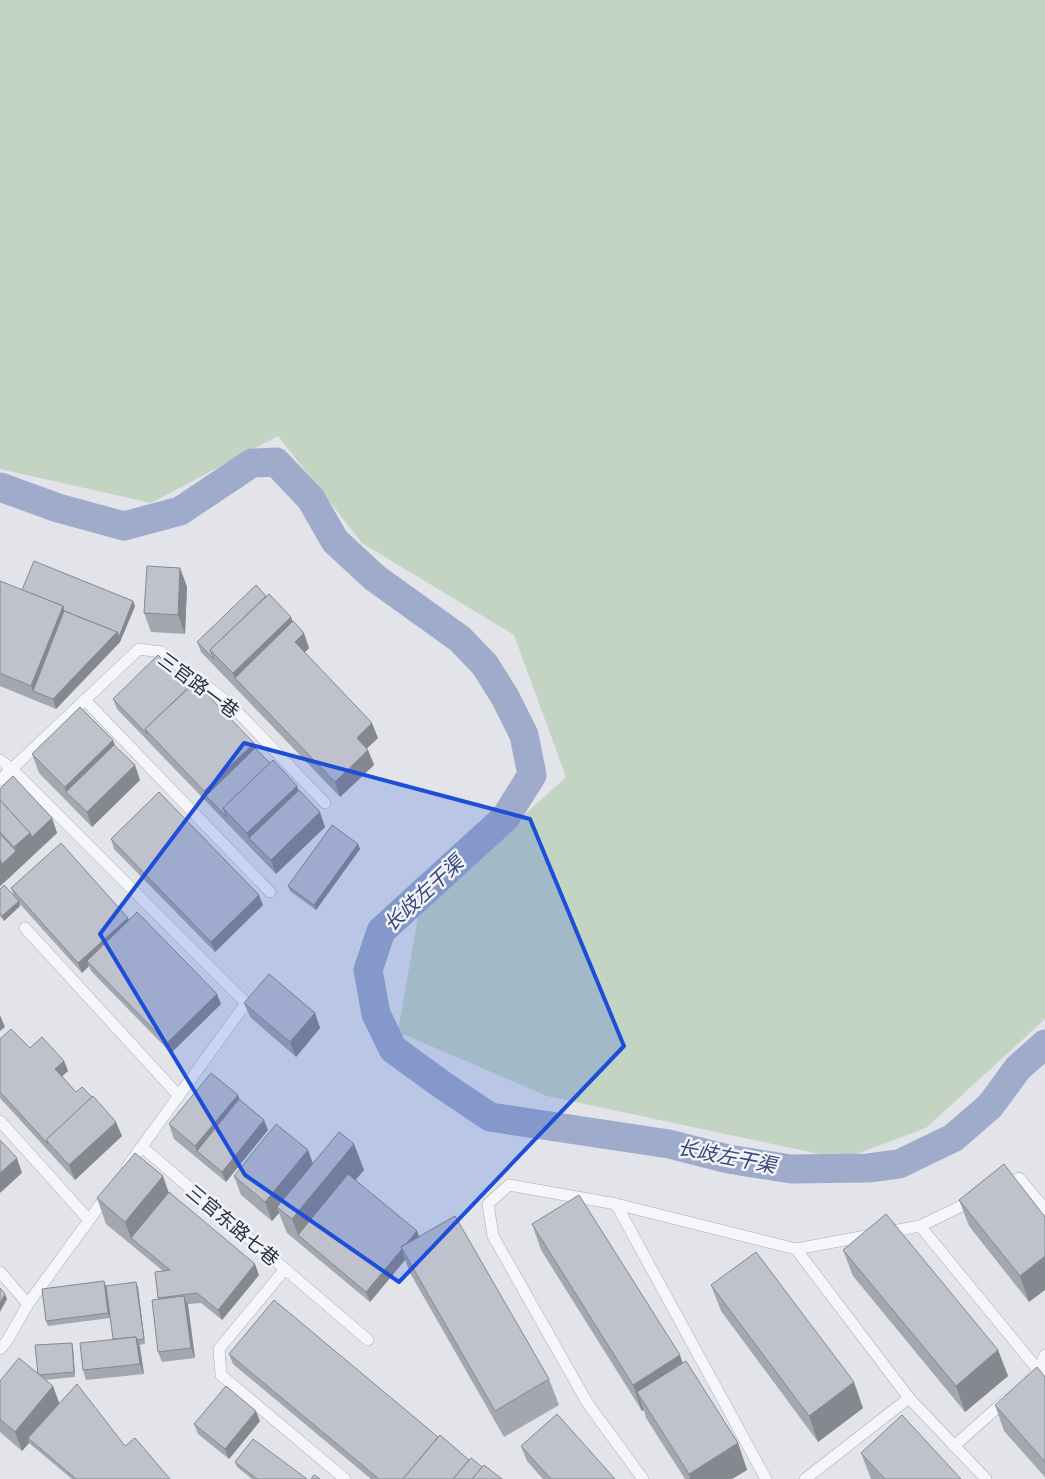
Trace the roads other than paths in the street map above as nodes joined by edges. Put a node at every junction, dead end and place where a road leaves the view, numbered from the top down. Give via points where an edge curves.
1 (85, 700) junction
2 (0, 760) edge
3 (12, 769) junction
4 (0, 780) edge
5 (325, 803) dead end
6 (270, 892) dead end
7 (25, 928) dead end
8 (179, 1096) junction
9 (0, 1121) edge
10 (142, 1147) junction
11 (616, 1204) junction
12 (1045, 1209) edge
13 (89, 1220) junction
14 (920, 1226) junction
15 (796, 1249) junction
16 (285, 1269) junction
17 (0, 1272) edge
18 (28, 1304) junction
19 (368, 1340) dead end
20 (0, 1349) edge
21 (1045, 1355) edge
22 (1042, 1375) edge
23 (910, 1398) junction
24 (954, 1446) junction
25 (345, 1479) edge
26 (643, 1479) edge
27 (766, 1479) edge
28 (805, 1479) edge
29 (986, 1479) edge

1 - 3 lane, 三官路一巷
1 - 5 lane, 三官路一巷 via 139,649 161,652 229,703
1 - 6 lane
2 - 3 lane
3 - 4 lane, 三官路一巷
3 - 8 lane via 246,1003
7 - 8 lane
8 - 10 lane
9 - 13 lane
10 - 13 lane
10 - 16 lane, 三官东路七巷
11 - 15 lane
11 - 26 lane via 509,1185 488,1204 493,1236 583,1396
11 - 27 lane
12 - 14 lane via 1020,1178
13 - 18 lane
14 - 15 lane
14 - 22 lane
15 - 23 lane
16 - 19 lane
16 - 25 lane, 三官东路七巷 via 219,1349 221,1375
17 - 18 lane
18 - 20 lane
21 - 22 lane
22 - 24 lane via 1021,1387
23 - 24 lane
23 - 28 lane
24 - 29 lane

